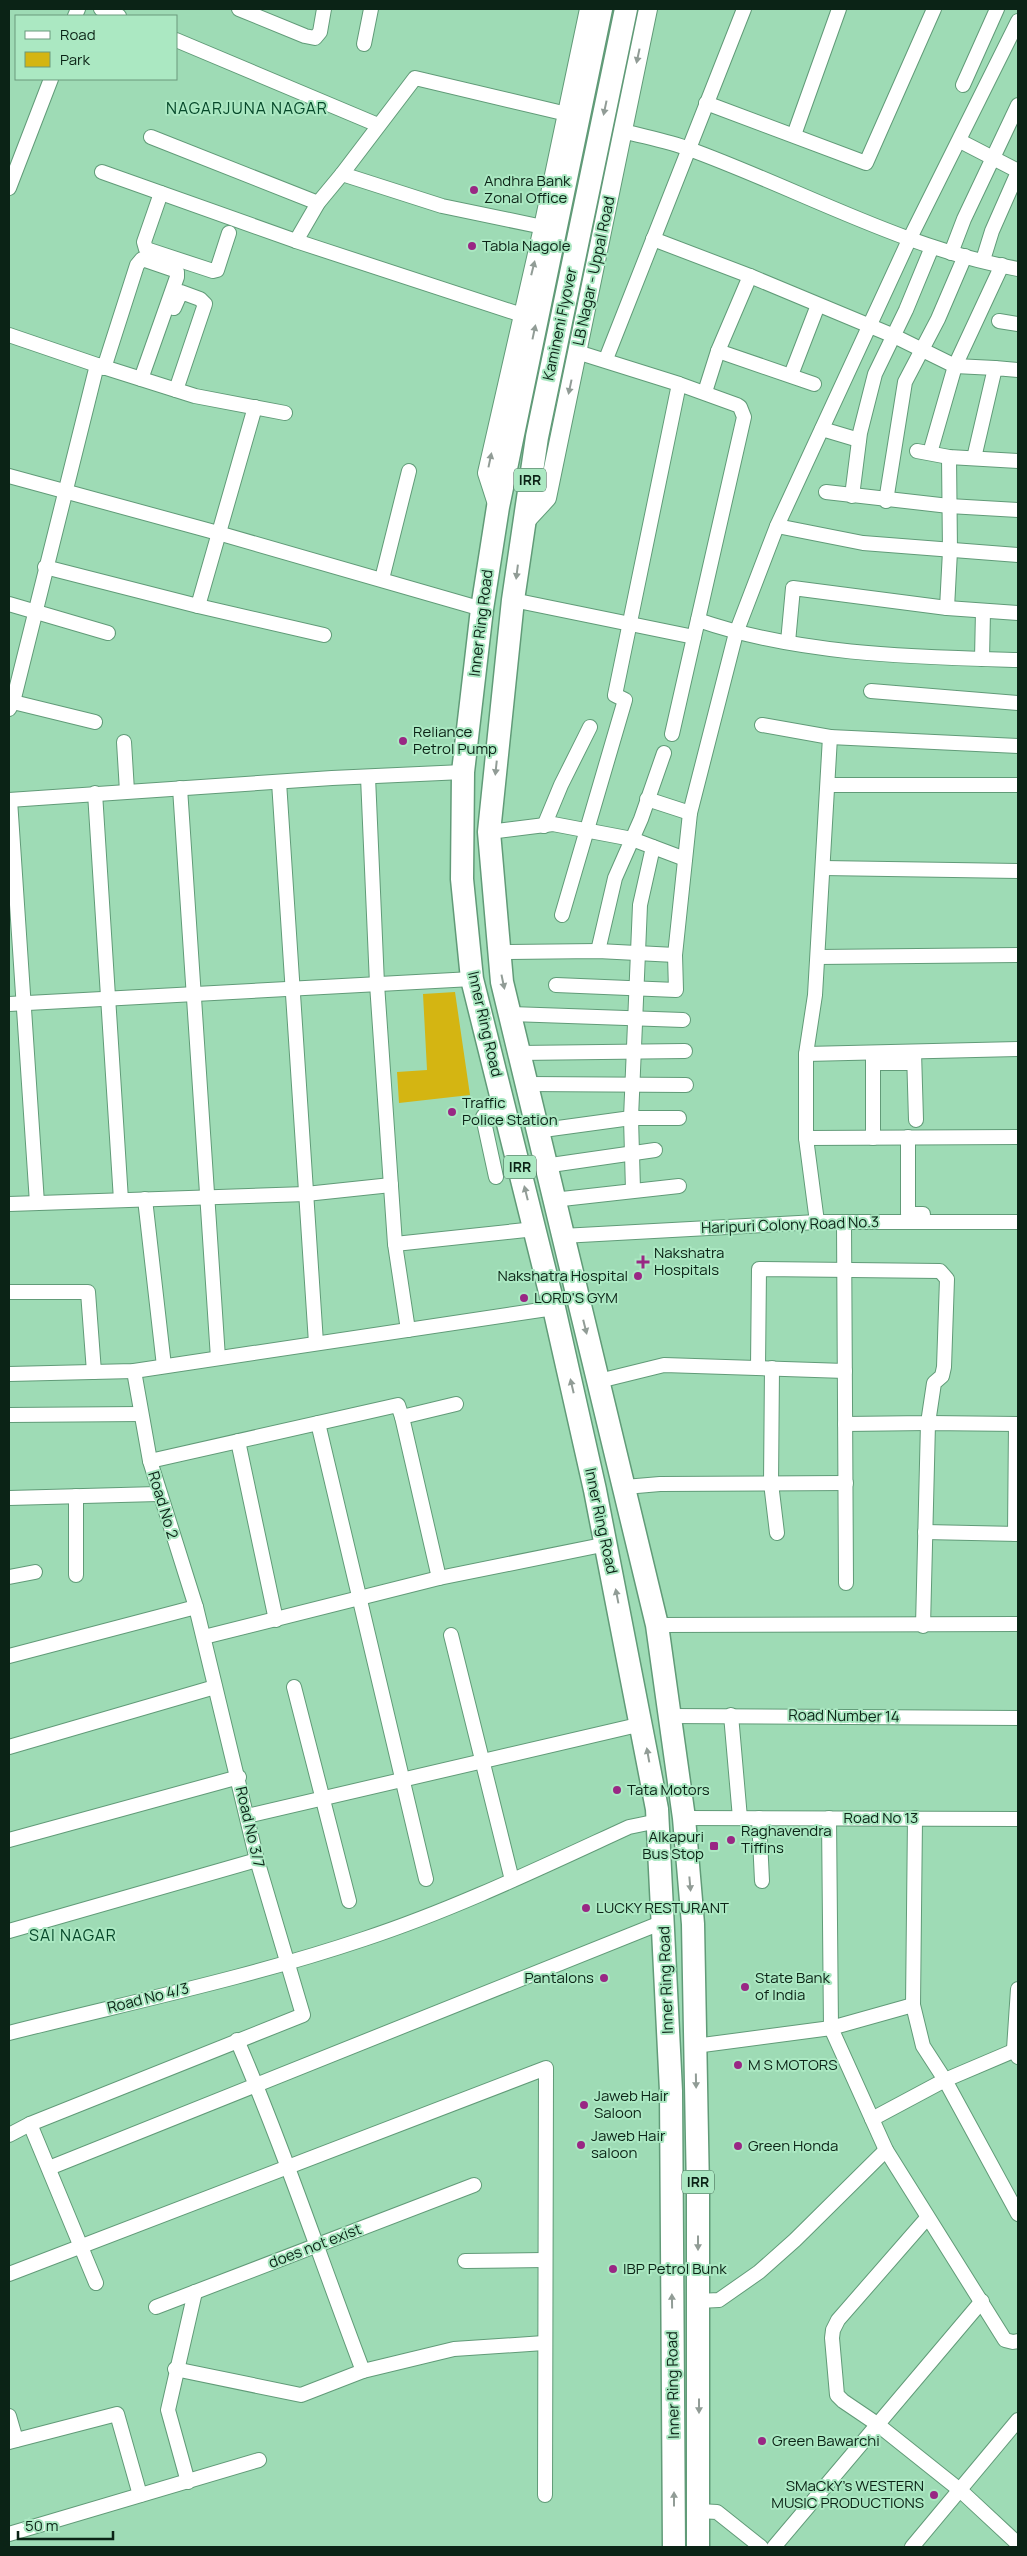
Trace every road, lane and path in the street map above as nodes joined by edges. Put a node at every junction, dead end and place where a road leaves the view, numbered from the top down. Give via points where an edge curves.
1 (101, 9) edge
2 (240, 9) edge
3 (324, 9) edge
4 (371, 9) edge
5 (589, 9) edge
6 (601, 9) edge
7 (626, 9) edge
8 (648, 9) edge
9 (744, 9) edge
10 (839, 9) edge
11 (934, 9) edge
12 (997, 9) edge
13 (116, 15) edge
14 (1018, 23) edge
15 (178, 41) edge
16 (364, 44) dead end
17 (51, 80) edge
18 (963, 86) dead end
19 (706, 103) junction
20 (1018, 105) edge
21 (567, 114) junction
22 (378, 125) junction
23 (623, 131) junction
24 (794, 135) junction
25 (151, 138) dead end
26 (960, 141) junction
27 (688, 148) junction
28 (994, 157) junction
29 (1018, 171) edge
30 (102, 172) dead end
31 (342, 174) junction
32 (9, 188) edge
33 (162, 193) junction
34 (318, 203) junction
35 (543, 227) junction
36 (229, 233) dead end
37 (653, 239) junction
38 (909, 240) junction
39 (296, 241) junction
40 (932, 247) junction
41 (951, 253) junction
42 (965, 256) junction
43 (983, 260) junction
44 (1013, 266) edge
45 (750, 276) junction
46 (818, 305) junction
47 (522, 314) junction
48 (999, 322) dead end
49 (1018, 324) edge
50 (869, 326) junction
51 (9, 335) edge
52 (894, 336) junction
53 (921, 348) junction
54 (718, 351) junction
55 (577, 352) junction
56 (606, 359) junction
57 (101, 366) junction
58 (955, 366) junction
59 (995, 368) junction
60 (1018, 370) edge
61 (791, 375) junction
62 (146, 381) junction
63 (679, 384) junction
64 (814, 384) dead end
65 (176, 390) junction
66 (704, 392) junction
67 (255, 407) junction
68 (285, 412) dead end
69 (822, 428) junction
70 (859, 440) junction
71 (949, 457) junction
72 (974, 458) junction
73 (1018, 461) edge
74 (409, 471) dead end
75 (9, 476) edge
76 (64, 491) junction
77 (826, 492) dead end
78 (852, 496) junction
79 (886, 501) junction
80 (949, 506) junction
81 (498, 507) junction
82 (1018, 510) edge
83 (523, 524) junction
84 (777, 526) junction
85 (218, 533) junction
86 (950, 551) junction
87 (1018, 555) edge
88 (45, 567) junction
89 (382, 579) junction
90 (514, 600) junction
91 (9, 604) edge
92 (198, 606) junction
93 (947, 608) junction
94 (482, 609) junction
95 (34, 611) junction
96 (983, 611) junction
97 (1018, 613) edge
98 (698, 620) junction
99 (629, 625) junction
100 (108, 632) dead end
101 (736, 633) junction
102 (324, 635) dead end
103 (694, 637) junction
104 (788, 642) junction
105 (982, 659) junction
106 (1018, 660) edge
107 (871, 691) dead end
108 (1018, 703) edge
109 (10, 704) edge
110 (95, 722) dead end
111 (762, 725) dead end
112 (590, 727) dead end
113 (672, 734) dead end
114 (830, 737) junction
115 (124, 742) dead end
116 (1018, 746) edge
117 (664, 753) dead end
118 (463, 772) junction
119 (368, 777) junction
120 (280, 782) junction
121 (1018, 784) edge
122 (829, 785) junction
123 (180, 788) junction
124 (127, 791) junction
125 (95, 793) junction
126 (647, 799) junction
127 (9, 800) edge
128 (690, 813) junction
129 (544, 826) junction
130 (586, 830) junction
131 (489, 832) junction
132 (632, 839) junction
133 (653, 847) junction
134 (685, 859) junction
135 (823, 868) junction
136 (1018, 871) edge
137 (562, 915) dead end
138 (598, 951) junction
139 (499, 952) junction
140 (638, 955) junction
141 (1018, 955) edge
142 (675, 956) junction
143 (818, 957) junction
144 (472, 979) junction
145 (377, 984) junction
146 (556, 985) dead end
147 (293, 989) junction
148 (636, 989) junction
149 (194, 994) junction
150 (108, 999) junction
151 (9, 1004) edge
152 (23, 1004) junction
153 (511, 1014) junction
154 (636, 1019) junction
155 (682, 1020) dead end
156 (1018, 1049) edge
157 (634, 1051) junction
158 (685, 1051) dead end
159 (519, 1053) junction
160 (806, 1054) junction
161 (914, 1057) junction
162 (873, 1058) junction
163 (527, 1084) junction
164 (686, 1085) dead end
165 (633, 1086) junction
166 (504, 1105) junction
167 (631, 1118) junction
168 (679, 1118) dead end
169 (916, 1120) dead end
170 (536, 1131) junction
171 (1018, 1137) edge
172 (806, 1138) junction
173 (873, 1138) junction
174 (908, 1138) junction
175 (655, 1150) dead end
176 (631, 1153) junction
177 (544, 1166) junction
178 (496, 1177) dead end
179 (391, 1185) junction
180 (679, 1186) dead end
181 (633, 1190) junction
182 (306, 1194) junction
183 (207, 1197) junction
184 (121, 1200) junction
185 (145, 1200) junction
186 (553, 1200) junction
187 (37, 1203) junction
188 (9, 1204) edge
189 (947, 1214) dead end
190 (908, 1218) junction
191 (817, 1222) junction
192 (844, 1222) junction
193 (1018, 1222) edge
194 (535, 1229) junction
195 (562, 1236) junction
196 (395, 1244) junction
197 (845, 1268) junction
198 (9, 1292) edge
199 (554, 1308) junction
200 (408, 1330) junction
201 (316, 1343) junction
202 (218, 1358) junction
203 (164, 1366) junction
204 (765, 1368) junction
205 (134, 1371) junction
206 (845, 1371) junction
207 (94, 1372) junction
208 (9, 1374) edge
209 (598, 1381) junction
210 (456, 1404) dead end
211 (578, 1413) junction
212 (141, 1414) junction
213 (9, 1415) edge
214 (402, 1417) junction
215 (318, 1423) junction
216 (928, 1423) junction
217 (845, 1424) junction
218 (1017, 1424) edge
219 (610, 1428) junction
220 (238, 1441) junction
221 (150, 1461) junction
222 (771, 1483) junction
223 (846, 1483) junction
224 (625, 1487) junction
225 (158, 1494) junction
226 (76, 1496) junction
227 (9, 1498) edge
228 (925, 1532) junction
229 (777, 1533) dead end
230 (1017, 1534) edge
231 (607, 1544) junction
232 (35, 1572) dead end
233 (76, 1575) dead end
234 (9, 1577) edge
235 (439, 1578) junction
236 (846, 1583) dead end
237 (359, 1599) junction
238 (196, 1607) junction
239 (276, 1620) junction
240 (1018, 1624) edge
241 (657, 1626) junction
242 (923, 1626) junction
243 (451, 1635) dead end
244 (204, 1637) junction
245 (9, 1656) edge
246 (215, 1687) junction
247 (294, 1687) dead end
248 (731, 1715) junction
249 (670, 1716) junction
250 (1018, 1718) edge
251 (642, 1724) junction
252 (9, 1747) edge
253 (484, 1760) junction
254 (239, 1777) junction
255 (403, 1780) junction
256 (323, 1798) junction
257 (247, 1816) junction
258 (684, 1818) junction
259 (740, 1818) junction
260 (760, 1818) junction
261 (829, 1818) junction
262 (915, 1818) junction
263 (1018, 1819) edge
264 (658, 1821) junction
265 (9, 1840) edge
266 (257, 1860) junction
267 (426, 1879) dead end
268 (512, 1880) junction
269 (762, 1881) dead end
270 (349, 1901) dead end
271 (663, 1922) junction
272 (9, 1931) edge
273 (287, 1964) junction
274 (1018, 1989) edge
275 (913, 2004) junction
276 (831, 2028) junction
277 (9, 2033) edge
278 (237, 2040) junction
279 (695, 2046) junction
280 (1017, 2052) edge
281 (945, 2080) junction
282 (256, 2085) junction
283 (872, 2119) junction
284 (30, 2124) junction
285 (9, 2135) edge
286 (886, 2150) junction
287 (289, 2167) junction
288 (49, 2168) junction
289 (474, 2185) dead end
290 (1018, 2214) edge
291 (927, 2218) junction
292 (81, 2246) junction
293 (316, 2246) junction
294 (544, 2260) junction
295 (465, 2261) dead end
296 (9, 2274) edge
297 (96, 2283) dead end
298 (195, 2292) junction
299 (698, 2301) junction
300 (982, 2301) junction
301 (156, 2307) dead end
302 (1018, 2341) edge
303 (544, 2343) junction
304 (175, 2369) junction
305 (363, 2371) junction
306 (9, 2416) edge
307 (1018, 2420) edge
308 (877, 2424) junction
309 (12, 2441) edge
310 (259, 2460) dead end
311 (188, 2482) junction
312 (961, 2491) junction
313 (140, 2495) junction
314 (545, 2496) dead end
315 (699, 2510) junction
316 (9, 2534) edge
317 (1018, 2544) edge
318 (674, 2547) edge
319 (698, 2547) edge
320 (761, 2547) edge
321 (774, 2547) edge
322 (912, 2547) edge

1 - 13 street
2 - 3 street via 314,38 320,32
4 - 16 street
5 - 21 street
81 -> 6 highway, Kamineni Flyover / IRR
7 -> 83 highway, Kamineni Flyover / IRR via 550,371
8 -> 23 street, LB Nagar - Uppal Road
9 - 19 street
10 - 24 street
11 - 24 street via 866,164
12 - 18 street
14 - 26 street
15 - 22 street
17 - 32 street
19 - 24 street
19 - 27 street
20 - 28 street
21 - 22 street via 415,78
21 - 35 street
22 - 31 street
23 - 27 street
23 - 55 street, LB Nagar - Uppal Road
25 - 34 street
26 - 28 street
26 - 38 street
27 - 37 street
27 - 38 street
28 - 29 street
28 - 41 street
29 - 43 street
30 - 33 street
31 - 34 street
31 - 35 street via 442,206
33 - 36 street via 144,242 146,250 213,271 217,270
33 - 39 street
34 - 39 street
47 -> 35 street
37 - 45 street
37 - 56 street
38 - 40 street
38 - 50 street
39 - 47 street
40 - 41 street
40 - 52 street
41 - 42 street
42 - 43 street
42 - 53 street via 938,319
43 - 44 street
44 - 58 street
45 - 46 street
45 - 54 street
46 - 50 street
46 - 61 street
81 -> 47 street via 487,473
48 - 49 street
50 - 52 street
50 - 69 street
51 - 57 street via 60,346
52 - 53 street
52 - 70 street via 875,374
53 - 58 street
53 - 79 street via 905,382
54 - 61 street
54 - 66 street
55 - 56 street
55 -> 83 street, LB Nagar - Uppal Road via 547,498
56 - 63 street
57 - 62 street
57 - 62 street via 137,265 142,259 177,272
57 - 76 street
58 - 59 street
58 - 71 street via 923,452
59 - 60 street
59 - 72 street
61 - 64 street
62 - 65 street
62 - 65 street via 181,292 200,299 204,304
63 - 66 street
63 - 99 street
65 - 67 street
66 - 98 street via 740,407 744,417
67 - 68 street
67 - 85 street
69 - 70 street
69 - 84 street
70 - 78 street
71 - 72 street
71 - 80 street
72 - 73 street
74 - 89 street
75 - 76 street
76 - 85 street
76 - 88 street
77 - 78 street
78 - 79 street
79 - 80 street
80 - 82 street
80 - 86 street
81 - 94 highway, Inner Ring Road / IRR
83 -> 90 highway, Inner Ring Road / IRR
84 - 86 street via 864,543
84 - 101 street
85 - 89 street
85 - 92 street
86 - 87 street
86 - 93 street
88 - 92 street
88 - 95 street
89 - 94 street
90 - 99 street
90 -> 131 highway, Inner Ring Road / IRR
91 - 95 street
92 - 102 street
93 - 96 street
93 - 104 street via 793,588
94 - 118 highway, Inner Ring Road / IRR
95 - 100 street
95 - 109 street
96 - 97 street
96 - 105 street
98 - 101 street
98 - 103 street
99 - 103 street
99 - 130 street via 616,695 625,700
101 - 104 street
101 - 128 street
103 - 113 street
104 - 105 street via 895,656
105 - 106 street
107 - 108 street
109 - 110 street
111 - 114 street
112 - 129 street
114 - 116 street
114 - 122 street
115 - 124 street
117 - 126 street
118 - 119 street
118 - 144 highway, Inner Ring Road / IRR via 462,879
119 - 120 street
119 - 145 street
120 - 123 street
120 - 147 street
121 - 122 street
122 - 135 street
123 - 124 street
123 - 149 street
124 - 125 street
125 - 127 street
125 - 150 street
126 - 128 street
126 - 132 street
127 - 152 street
128 - 134 street
129 - 130 street via 553,824
129 - 131 street
130 - 132 street
130 - 137 street
131 - 139 highway, Inner Ring Road / IRR
132 - 133 street
132 - 138 street via 615,878
133 - 134 street
133 - 140 street via 640,905
134 - 142 street
135 - 136 street
135 - 143 street
138 - 139 street
138 - 140 street
139 -> 153 highway, Inner Ring Road / IRR via 502,982
140 - 142 street
140 - 148 street
141 - 143 street
142 - 148 street via 676,990
143 - 160 street
144 - 145 street
144 - 166 highway, Inner Ring Road / IRR
145 - 147 street
145 - 179 street
146 - 148 street
147 - 149 street
147 - 182 street
148 - 154 street
149 - 150 street
149 - 183 street
150 - 152 street
150 - 184 street
151 - 152 street
152 - 187 street
153 - 154 street
153 - 159 highway, Inner Ring Road / IRR
154 - 155 street
154 - 157 street
156 - 161 street
157 - 158 street
157 - 159 street
157 - 165 street
159 - 163 highway, Inner Ring Road / IRR
160 - 162 street
160 - 172 street
161 - 162 street
161 - 169 street
162 - 173 street
163 - 165 street
163 - 170 highway, Inner Ring Road / IRR
164 - 165 street
165 - 167 street
166 - 178 street via 488,1110 483,1117
194 -> 166 highway, Inner Ring Road / IRR
167 - 168 street
167 - 170 street
167 - 176 street
170 - 177 highway, Inner Ring Road / IRR
171 - 174 street
172 - 173 street
172 - 191 street
173 - 174 street
174 - 190 street
175 - 176 street
176 - 177 street
176 - 181 street
177 - 186 highway, Inner Ring Road / IRR
179 - 182 street
179 - 196 street
180 - 181 street
181 - 186 street
182 - 183 street
182 - 201 street
183 - 185 street
183 - 202 street
184 - 185 street
184 - 187 street
185 - 203 street
186 - 195 highway, Inner Ring Road / IRR
187 - 188 street
189 - 190 street
190 - 192 street, Haripuri Colony Road No.3
190 - 193 street, Haripuri Colony Road No.3
191 - 192 street, Haripuri Colony Road No.3
191 - 195 street, Haripuri Colony Road No.3
192 - 197 street
194 - 196 street
194 - 199 highway, Inner Ring Road / IRR
195 -> 209 highway, Inner Ring Road / IRR
196 - 200 street
197 - 204 street via 759,1269
197 - 206 street
197 - 216 street via 940,1271 945,1274 944,1367 942,1376 934,1383
198 - 207 street via 88,1292
199 - 200 street
211 -> 199 highway, Inner Ring Road / IRR
200 - 201 street
201 - 202 street
202 - 203 street
203 - 205 street
204 - 206 street
204 - 209 street via 664,1365
204 - 222 street
205 - 207 street
205 - 212 street, Road No 2
206 - 217 street
207 - 208 street
209 - 219 highway, Inner Ring Road / IRR
210 - 214 street
211 - 219 highway via 596,1418
211 - 231 highway, Inner Ring Road / IRR
212 - 213 street
212 - 221 street, Road No 2
214 - 215 street via 398,1404
214 - 235 street
215 - 220 street
215 - 237 street
216 - 217 street
216 - 218 street
216 - 228 street
217 - 223 street
218 - 230 street
219 - 224 highway, Inner Ring Road / IRR
220 - 221 street
220 - 239 street
221 - 225 street, Road No 2
222 - 223 street
222 - 224 street
222 - 229 street
223 - 236 street
224 - 241 highway, Inner Ring Road / IRR
225 - 226 street
225 - 238 street, Road No 2
226 - 227 street
226 - 233 street
228 - 230 street
228 - 242 street
231 - 235 street
251 -> 231 highway, Inner Ring Road / IRR
232 - 234 street
235 - 237 street
237 - 239 street
237 - 255 street
238 - 244 street, Road No 2
238 - 245 street
239 - 244 street
240 - 242 street
241 - 242 street
241 - 249 highway, Inner Ring Road / IRR
243 - 253 street
244 - 246 street, Road No 3/7
246 - 252 street
246 - 254 street, Road No 3/7
247 - 256 street
248 - 249 street, Road Number 14
248 - 250 street, Road Number 14
248 - 259 street
249 - 258 highway, Inner Ring Road / IRR
251 - 253 street
264 -> 251 highway, Inner Ring Road / IRR
253 - 255 street
253 - 268 street
254 - 257 street, Road No 3/7
254 - 265 street
255 - 256 street
255 - 267 street
256 - 257 street
256 - 270 street
257 - 266 street, Road No 3/7
258 - 259 street, Road No 13
258 -> 279 highway, Inner Ring Road / IRR via 693,1924
259 - 260 street, Road No 13
260 - 261 street, Road No 13
260 - 269 street
261 - 262 street, Road No 13
261 - 276 street
262 - 263 street, Road No 13
262 - 275 street
264 - 268 street, Road No 4/3 via 629,1827
264 - 271 highway, Inner Ring Road / IRR
266 - 272 street
266 - 273 street, Road No 3/7
268 - 273 street, Road No 4/3 via 439,1913
271 - 282 street
318 -> 271 highway, Inner Ring Road / IRR via 670,2091
273 - 277 street, Road No 4/3
273 - 278 street, Road No 3/7 via 302,2015
274 - 280 street
275 - 276 street
275 - 281 street via 924,2046
276 - 279 street
276 - 283 street
278 - 282 street
278 - 284 street
279 -> 299 highway, Inner Ring Road / IRR
280 - 281 street
281 - 283 street
281 - 290 street
282 - 287 street
282 - 288 street
283 - 286 street
284 - 285 street
284 - 288 street
286 - 291 street
286 - 299 street via 796,2240 759,2272 719,2300
287 - 292 street
287 - 293 street
287 - 294 street via 546,2068
288 - 292 street
289 - 293 street, does not exist
291 - 300 street
291 - 308 street via 838,2320 833,2330 837,2395
292 - 296 street
292 - 297 street
293 - 298 street, does not exist
293 - 305 street
294 - 295 street
294 - 303 street
298 - 301 street, does not exist
298 - 304 street
299 -> 315 highway, Inner Ring Road / IRR
300 - 302 street via 1005,2340
300 - 308 street
303 - 305 street via 454,2349
303 - 314 street
304 - 305 street via 302,2394
304 - 311 street via 168,2410
306 - 309 street
307 - 312 street
308 - 312 street
308 - 321 street
309 - 313 street via 117,2414
310 - 311 street
311 - 313 street
312 - 317 street
312 - 322 street
313 - 316 street
315 - 319 highway, Inner Ring Road / IRR
315 - 320 street via 716,2512

